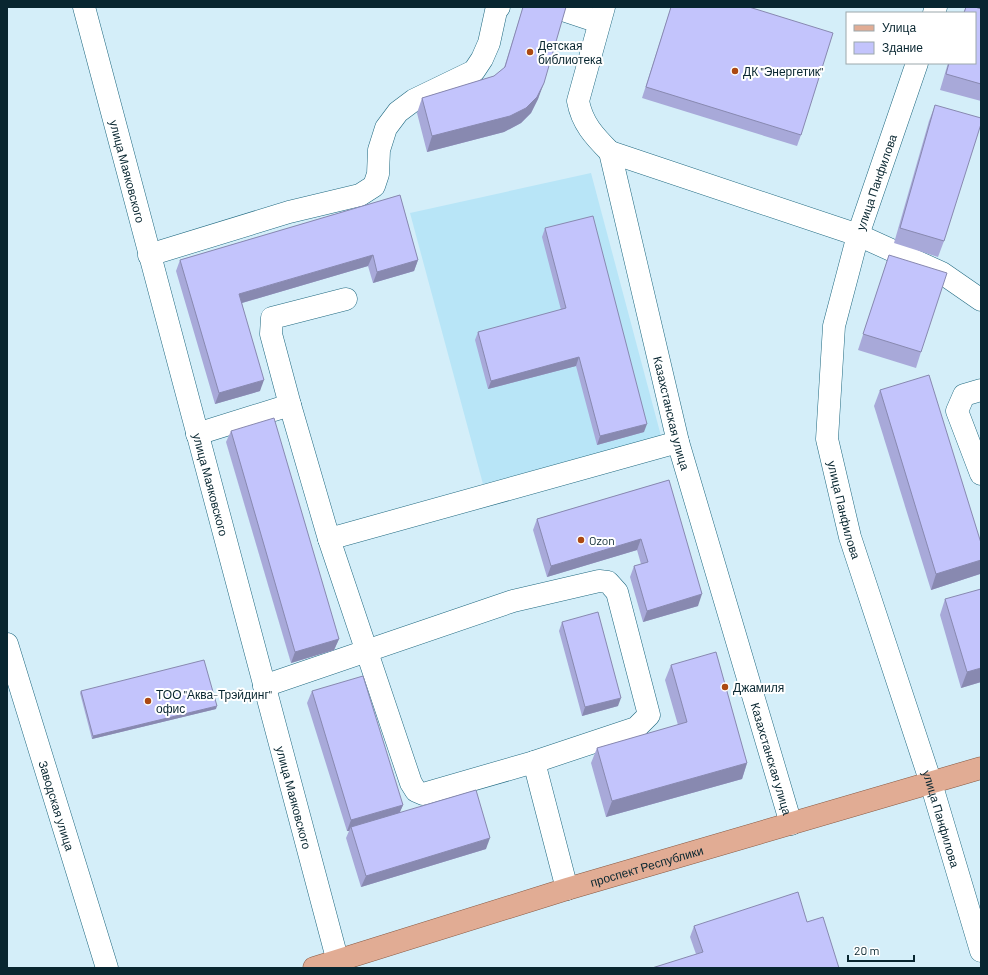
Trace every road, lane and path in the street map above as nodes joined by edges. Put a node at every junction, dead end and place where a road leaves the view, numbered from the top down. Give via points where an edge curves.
1 (84, 7) edge
2 (499, 7) edge
3 (554, 7) edge
4 (601, 15) edge
5 (917, 64) edge
6 (610, 152) junction
7 (858, 235) junction
8 (149, 255) junction
9 (346, 299) dead end
10 (981, 300) edge
11 (981, 390) edge
12 (290, 406) junction
13 (197, 434) junction
14 (678, 442) junction
15 (981, 474) edge
16 (329, 539) junction
17 (7, 644) edge
18 (368, 650) junction
19 (264, 686) junction
20 (534, 762) junction
21 (981, 768) edge
22 (931, 783) junction
23 (791, 824) junction
24 (567, 889) junction
25 (981, 951) edge
26 (338, 962) junction
27 (107, 968) edge
28 (314, 968) edge

1 - 8 street, улица Маяковского
2 - 8 street via 489,43 474,71 414,100 398,112 386,128 379,150 378,174 374,186 360,195 289,212
3 - 4 street
4 - 6 street via 578,101 583,120
5 - 7 street, улица Панфилова
6 - 7 street
6 - 14 street, Казахстанская улица
7 - 10 street via 942,273
7 - 22 street, улица Панфилова via 834,326 827,439 850,537
8 - 13 street, улица Маяковского
9 - 12 street via 272,318 271,334
11 - 15 street via 964,395 957,411
12 - 13 street
12 - 16 street
13 - 19 street, улица Маяковского
14 - 16 street
14 - 23 street, Казахстанская улица
16 - 18 street
17 - 27 street, Заводская улица
18 - 19 street
18 - 20 street via 411,783 416,791 423,794
18 - 20 street via 513,601 599,581 608,582 617,592 649,715 636,728
19 - 26 street, улица Маяковского
20 - 24 street
21 - 22 main road, проспект Республики
22 - 23 main road, проспект Республики
22 - 25 street, улица Панфилова
23 - 24 main road, проспект Республики
24 - 26 main road, проспект Республики
26 - 28 main road, проспект Республики

